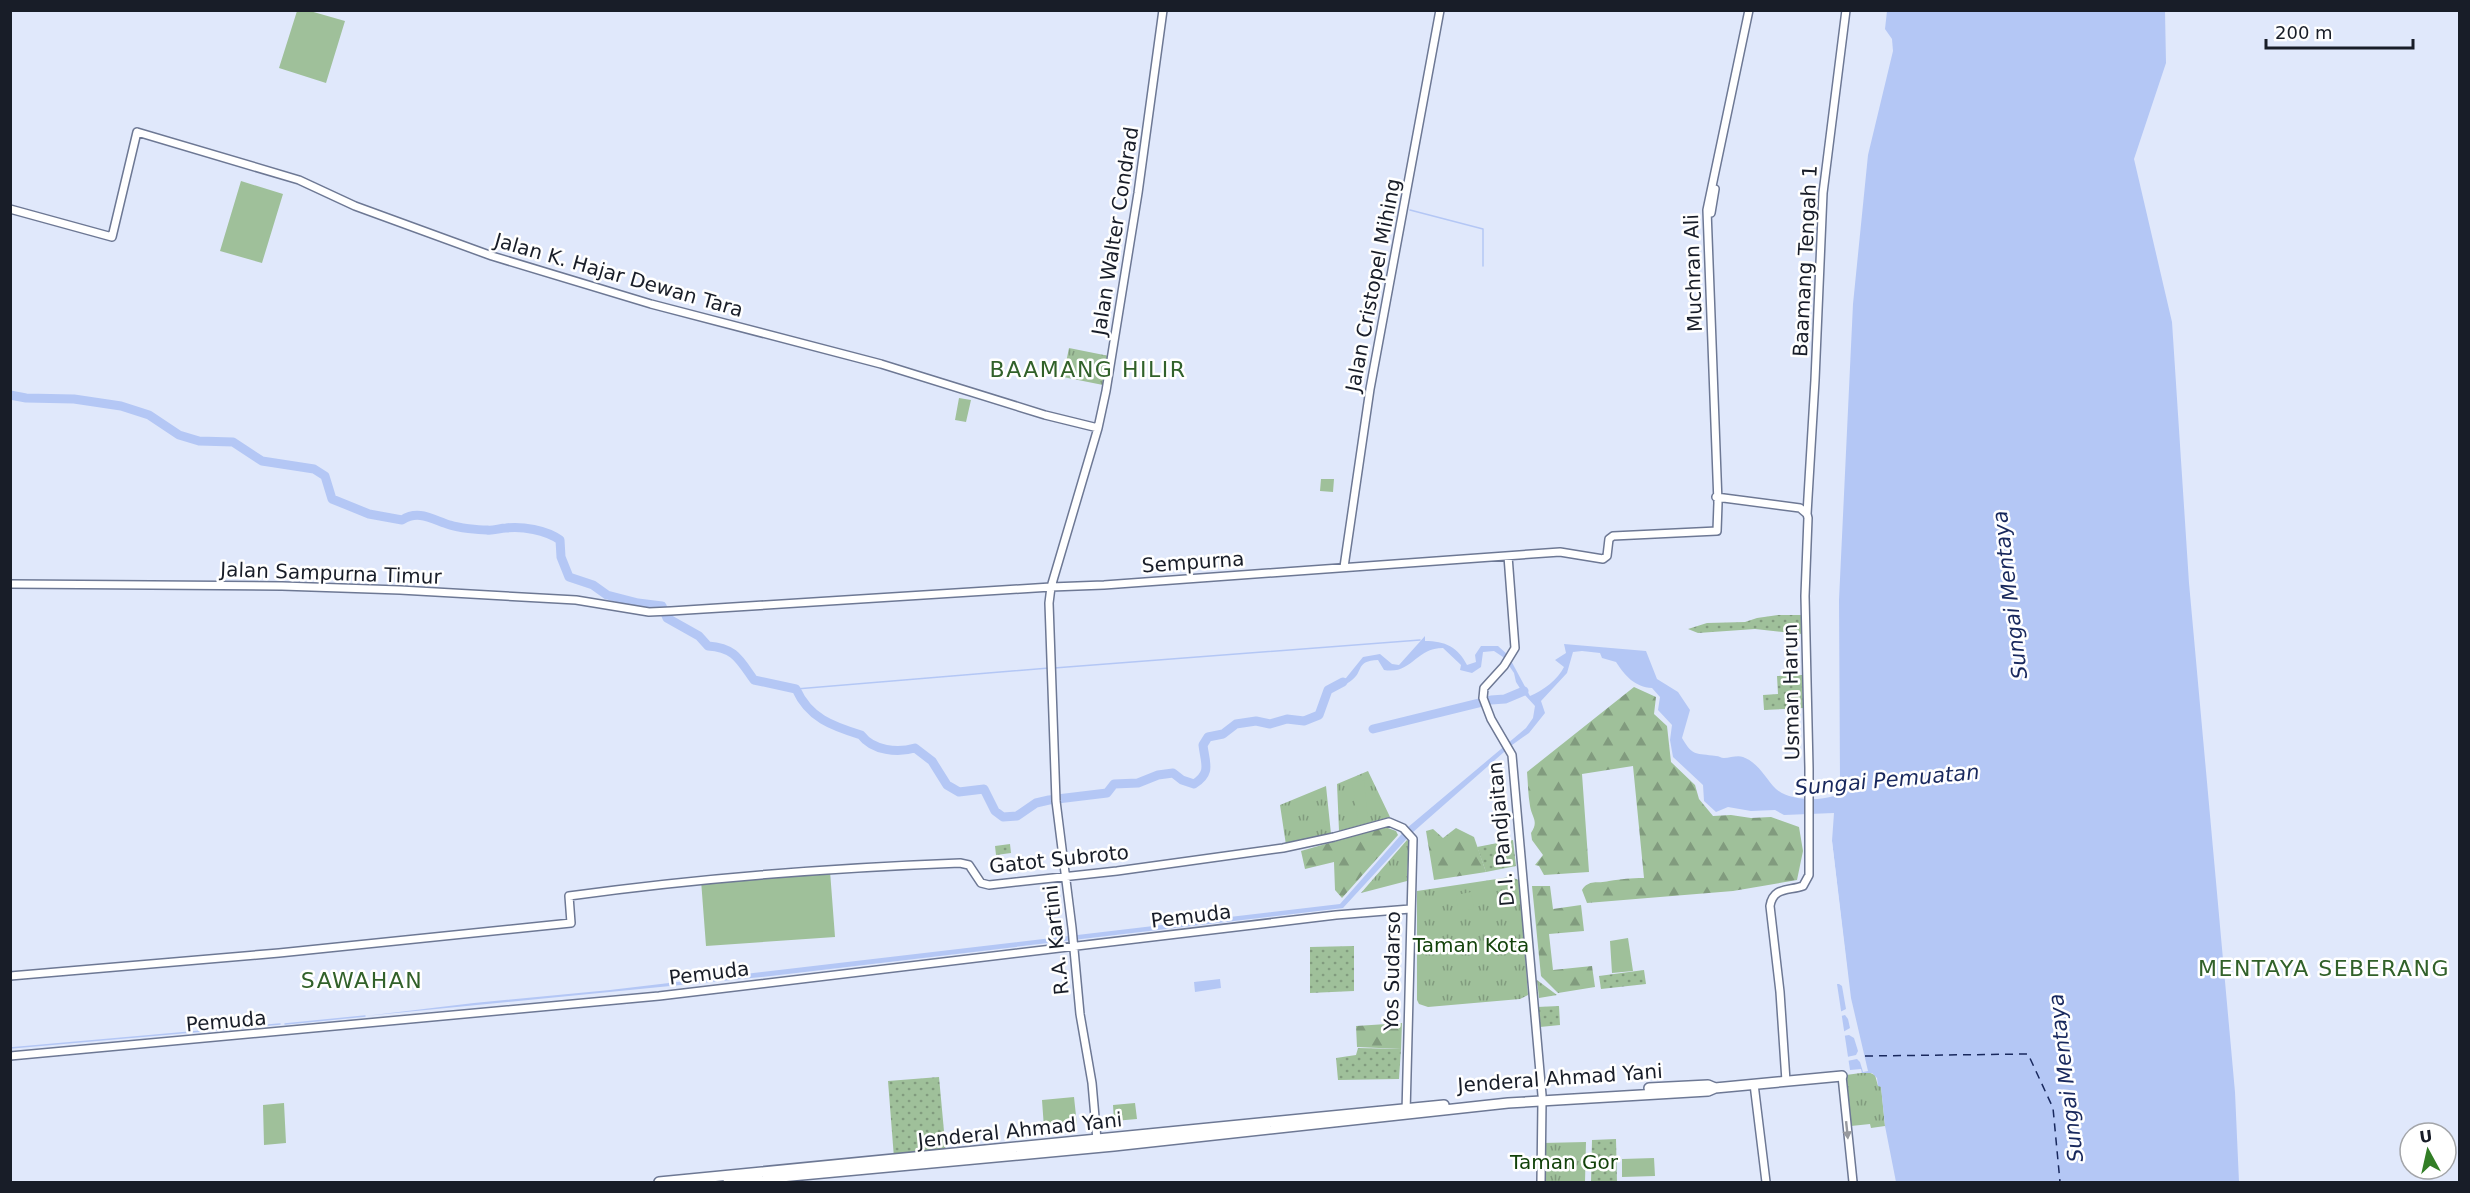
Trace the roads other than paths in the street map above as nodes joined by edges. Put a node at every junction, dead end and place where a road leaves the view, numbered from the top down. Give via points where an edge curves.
1 (1163, 10) edge
2 (1440, 10) edge
3 (1751, 10) edge
4 (1846, 10) edge
5 (10, 209) edge
6 (1098, 428) junction
7 (1718, 500) junction
8 (1807, 514) junction
9 (1719, 528) joint
10 (1508, 556) junction
11 (1344, 567) junction
12 (10, 584) edge
13 (1051, 587) junction
14 (649, 612) joint
15 (1052, 668) joint
16 (1410, 836) joint
17 (1066, 876) junction
18 (1410, 909) junction
19 (1074, 945) junction
20 (10, 976) edge
21 (10, 1056) edge
22 (1842, 1076) joint
23 (1786, 1081) junction
24 (1755, 1084) junction
25 (1542, 1098) junction
26 (1406, 1112) junction
27 (1388, 1113) junction
28 (1097, 1140) junction
29 (659, 1182) edge
30 (728, 1182) edge
31 (1541, 1182) edge
32 (1766, 1182) edge
33 (1853, 1182) edge

1 - 6 street, Jalan Walter Condrad via 1138,193
2 - 11 street, Jalan Cristopel Mihing via 1370,389
3 - 7 street, Muchran Ali via 1711,214
4 - 8 street, Baamang Tengah 1 via 1823,193
5 - 6 street, Jalan K. Hajar Dewan Tara via 112,237 137,132 299,180 380,216 492,256
6 - 13 street, Jalan Walter Condrad
7 - 8 street via 1800,508
7 - 9 street, Muchran Ali
8 - 23 street, Usman Harun via 1810,855 1806,882 1776,892 1770,906
9 - 10 street, Sempurna via 1714,532 1613,536 1603,559 1566,552
10 - 11 street, Sempurna
10 - 25 street, D.I. Pandjaitan via 1515,648 1484,688 1484,701 1510,749
11 - 13 street, Sempurna
12 - 14 street, Jalan Sampurna Timur via 400,590 576,600
13 - 14 street, Sempurna
13 - 15 street, Jalan Walter Condrad
15 - 17 street, R.A. Kartini via 1055,792
16 - 17 street, Gatot Subroto via 1396,823 1385,822 1283,848
16 - 18 street, Yos Sudarso
17 - 19 street, R.A. Kartini
17 - 20 street, Gatot Subroto via 984,885 969,865 955,863 776,872 569,896 571,923
18 - 19 street, Pemuda
18 - 26 street, Yos Sudarso
19 - 21 street, Pemuda via 659,996
19 - 28 street, R.A. Kartini
22 - 23 highway, Jenderal Ahmad Yani
22 -> 33 street
23 - 24 highway, Jenderal Ahmad Yani
24 - 25 highway, Jenderal Ahmad Yani via 1708,1091
24 - 32 street
25 - 26 highway, Jenderal Ahmad Yani
25 - 26 highway, Jenderal Ahmad Yani via 1431,1113
25 - 31 street, D.I. Pandjaitan
26 - 27 highway
27 - 28 highway, Jenderal Ahmad Yani
27 - 30 highway, Jenderal Ahmad Yani via 1114,1146
28 - 29 highway, Jenderal Ahmad Yani

